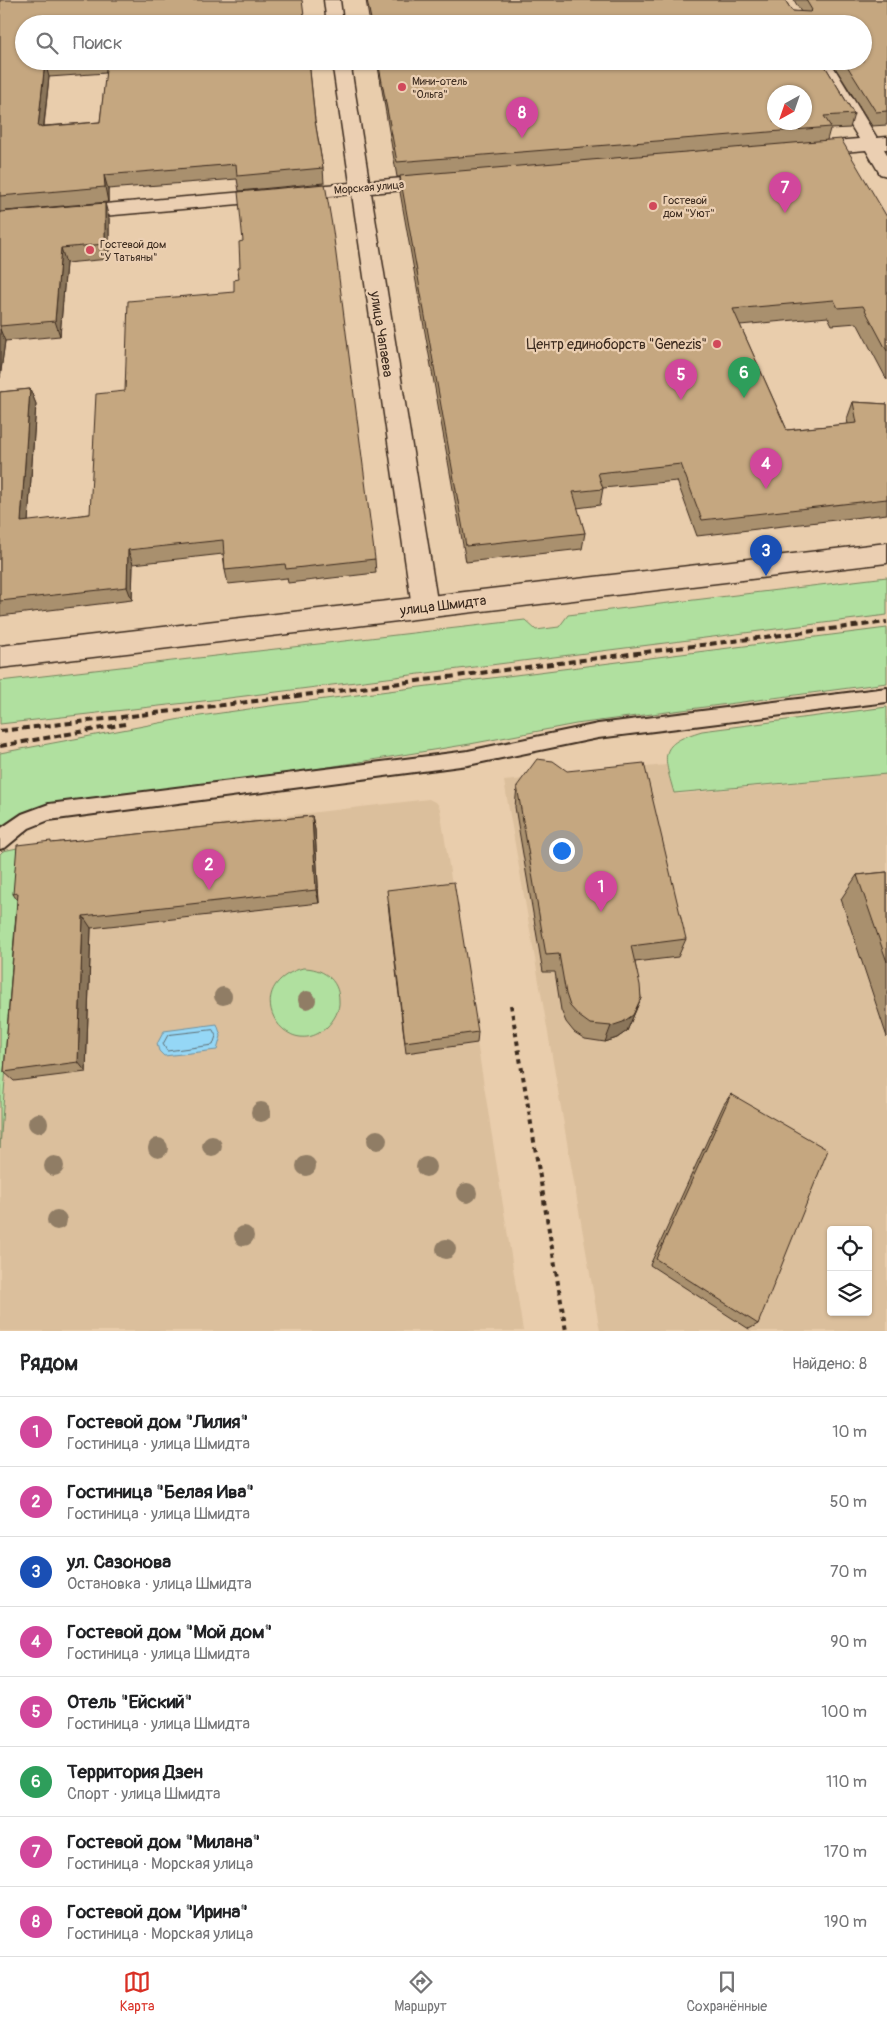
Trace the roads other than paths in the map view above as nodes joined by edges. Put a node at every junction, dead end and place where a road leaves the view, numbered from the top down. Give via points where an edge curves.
1 (332, 0) edge
2 (334, 15) edge
3 (342, 70) edge
4 (828, 70) edge
5 (879, 143) edge
6 (786, 151) edge
7 (887, 170) edge
8 (451, 180) edge
9 (359, 188) junction
10 (0, 219) edge
11 (887, 552) edge
12 (425, 607) junction
13 (0, 657) edge
14 (887, 695) edge
15 (0, 841) edge

1 - 2 street
3 - 9 street, улица Чапаева
4 - 5 street
5 - 6 street
5 - 7 street
8 - 9 street, Морская улица
9 - 10 street, Морская улица
9 - 12 street, улица Чапаева
11 - 12 street, улица Шмидта
12 - 13 street, улица Шмидта
14 - 15 lane via 598,731 468,758 49,812 17,826

